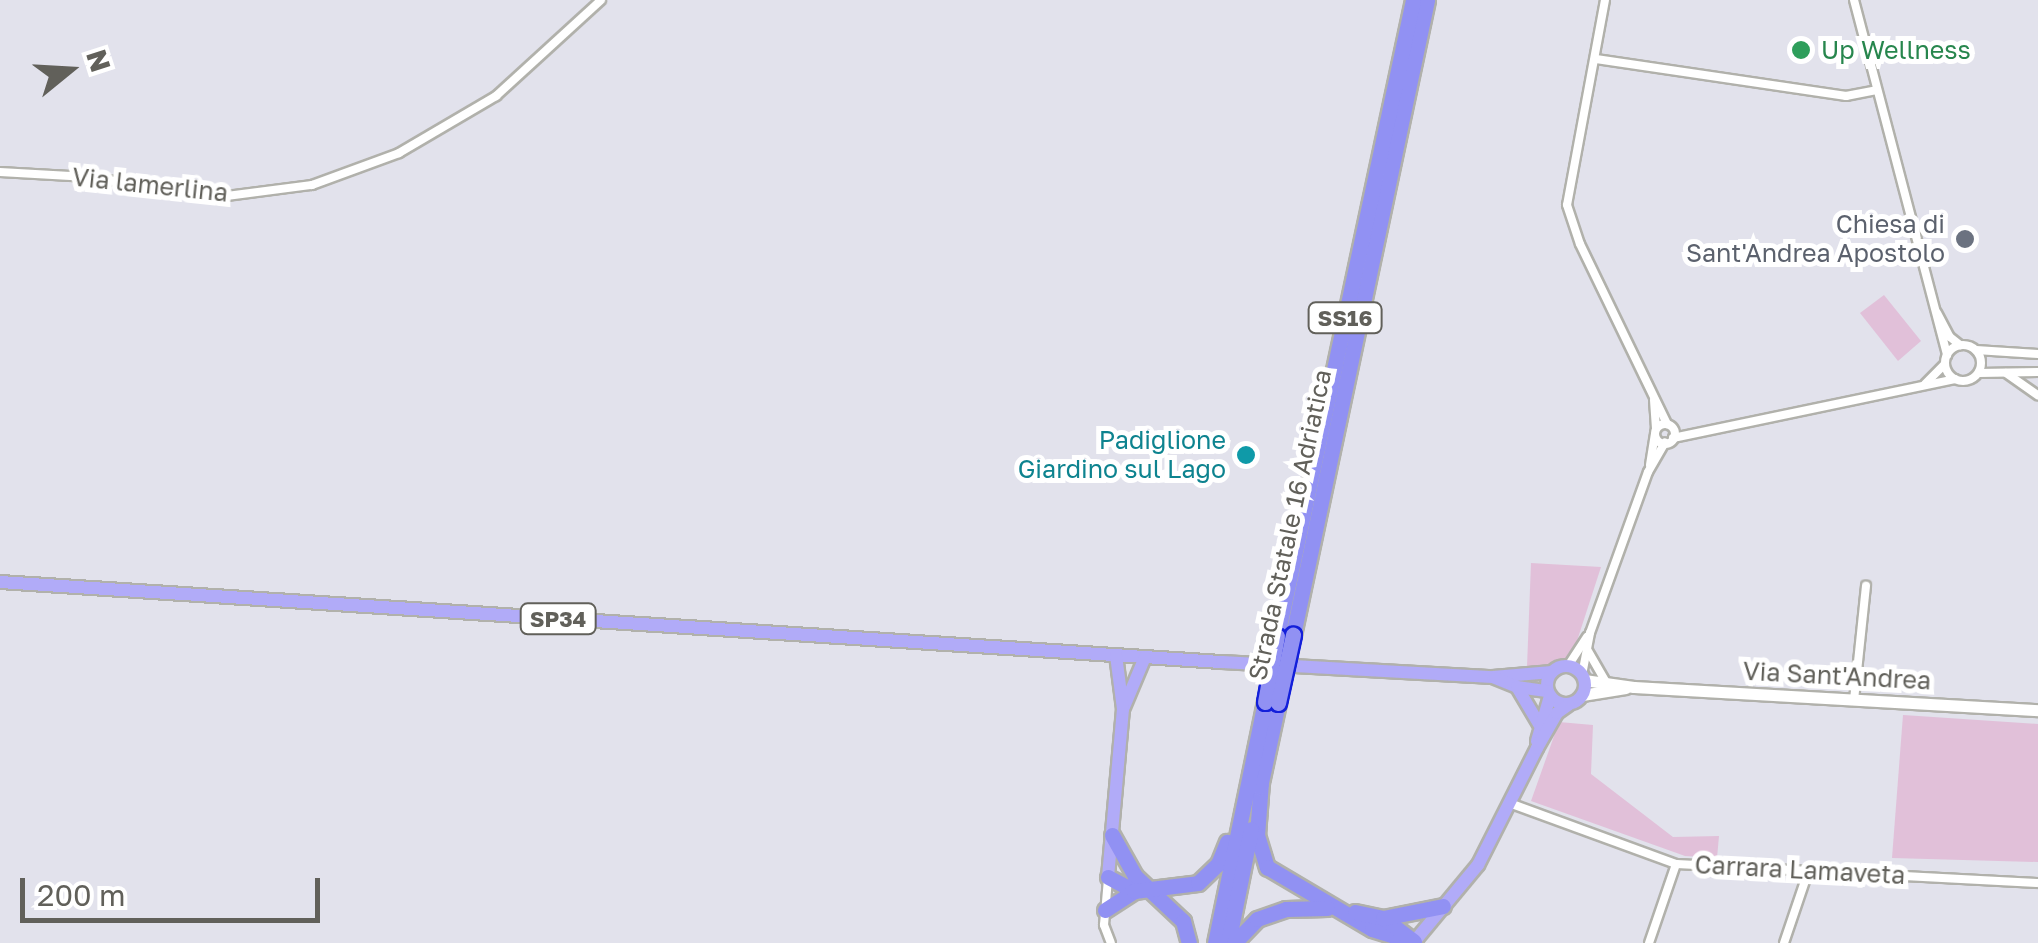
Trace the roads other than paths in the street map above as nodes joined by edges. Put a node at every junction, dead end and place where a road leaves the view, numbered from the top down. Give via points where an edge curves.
1 (601, 0) edge
2 (1412, 0) edge
3 (1427, 0) edge
4 (1605, 0) edge
5 (1854, 0) edge
6 (1596, 59) junction
7 (1876, 90) junction
8 (0, 172) edge
9 (1934, 304) junction
10 (1960, 345) junction
11 (1976, 350) junction
12 (2038, 354) edge
13 (1946, 359) junction
14 (1979, 372) junction
15 (2038, 372) edge
16 (2006, 373) junction
17 (1955, 379) junction
18 (1917, 388) junction
19 (2038, 395) edge
20 (1653, 396) junction
21 (1656, 432) junction
22 (1669, 433) junction
23 (1648, 472) junction
24 (0, 582) edge
25 (1866, 586) dead end
26 (1590, 634) junction
27 (1285, 635) junction
28 (1588, 650) junction
29 (1116, 655) junction
30 (1145, 657) junction
31 (1568, 666) junction
32 (1552, 672) junction
33 (1493, 677) junction
34 (1583, 677) junction
35 (1605, 681) junction
36 (1517, 687) junction
37 (1634, 688) junction
38 (1549, 694) junction
39 (1582, 695) junction
40 (1854, 700) junction
41 (1568, 704) junction
42 (1123, 709) junction
43 (2038, 710) edge
44 (1539, 724) junction
45 (1537, 748) junction
46 (1255, 779) junction
47 (1512, 804) junction
48 (1112, 836) junction
49 (1676, 864) junction
50 (1808, 872) junction
51 (1108, 877) junction
52 (2038, 883) edge
53 (1139, 885) junction
54 (1443, 906) junction
55 (1106, 910) junction
56 (1346, 910) junction
57 (1378, 930) edge
58 (1111, 943) edge
59 (1189, 943) edge
60 (1216, 943) edge
61 (1231, 943) edge
62 (1414, 943) edge
63 (1650, 943) edge
64 (1784, 943) edge

1 - 8 street, Via lamerlina via 496,96 399,153 312,185 219,198 88,176
2 - 27 highway, Strada Statale 16 Adriatica / SS16
3 - 27 highway, Strada Statale 16 Adriatica / SS16
4 - 6 street
5 - 7 street
6 - 7 street via 1846,96
6 - 20 street via 1567,205
7 - 9 street
9 - 10 street
9 - 13 street
10 - 11 street
10 - 13 street
11 - 12 street
11 - 14 street
13 - 17 street
13 - 18 street via 1934,379
14 - 16 street
14 - 17 street
15 - 16 street
16 - 19 street
17 - 18 street
18 - 22 street
20 - 21 street
20 - 22 street
21 - 22 street
21 - 22 street
21 - 23 street
22 - 23 street
23 - 26 street
24 - 29 main road, SP34
25 - 40 street
26 - 28 street
26 - 31 street
27 - 46 highway, Strada Statale 16 Adriatica / SS16, bridge
28 - 34 street
28 - 35 street
29 - 30 main road
29 - 42 main road
30 - 33 main road
30 - 42 main road
31 - 32 main road
31 - 34 main road
32 - 33 main road
32 - 38 main road
33 - 36 main road
34 - 35 street, Via Sant'Andrea
34 - 39 main road
35 - 37 street, Via Sant'Andrea
36 - 38 main road
36 - 44 main road
37 - 39 street, Via Sant'Andrea
37 - 40 street, Via Sant'Andrea
38 - 41 main road
38 - 44 main road
39 - 41 main road, Via Sant'Andrea
40 - 43 street, Via Sant'Andrea
41 - 45 main road
42 - 48 main road
44 - 45 main road
45 - 47 main road
46 - 53 highway via 1211,873 1188,887
46 - 56 highway via 1257,836 1268,867
46 - 60 highway, Strada Statale 16 Adriatica / SS16
46 - 61 highway, Strada Statale 16 Adriatica / SS16
47 - 49 street, Carrara Lamaveta
47 - 54 main road via 1478,865
48 - 51 main road
48 - 53 highway
49 - 50 street, Carrara Lamaveta
49 - 63 street
50 - 52 street, Carrara Lamaveta
50 - 64 street
51 - 53 highway
51 - 55 street
53 - 55 highway
53 - 59 highway via 1183,920
54 - 57 highway
54 - 62 main road
55 - 58 street
56 - 57 highway
56 - 61 highway via 1286,909 1257,919
57 - 62 highway

